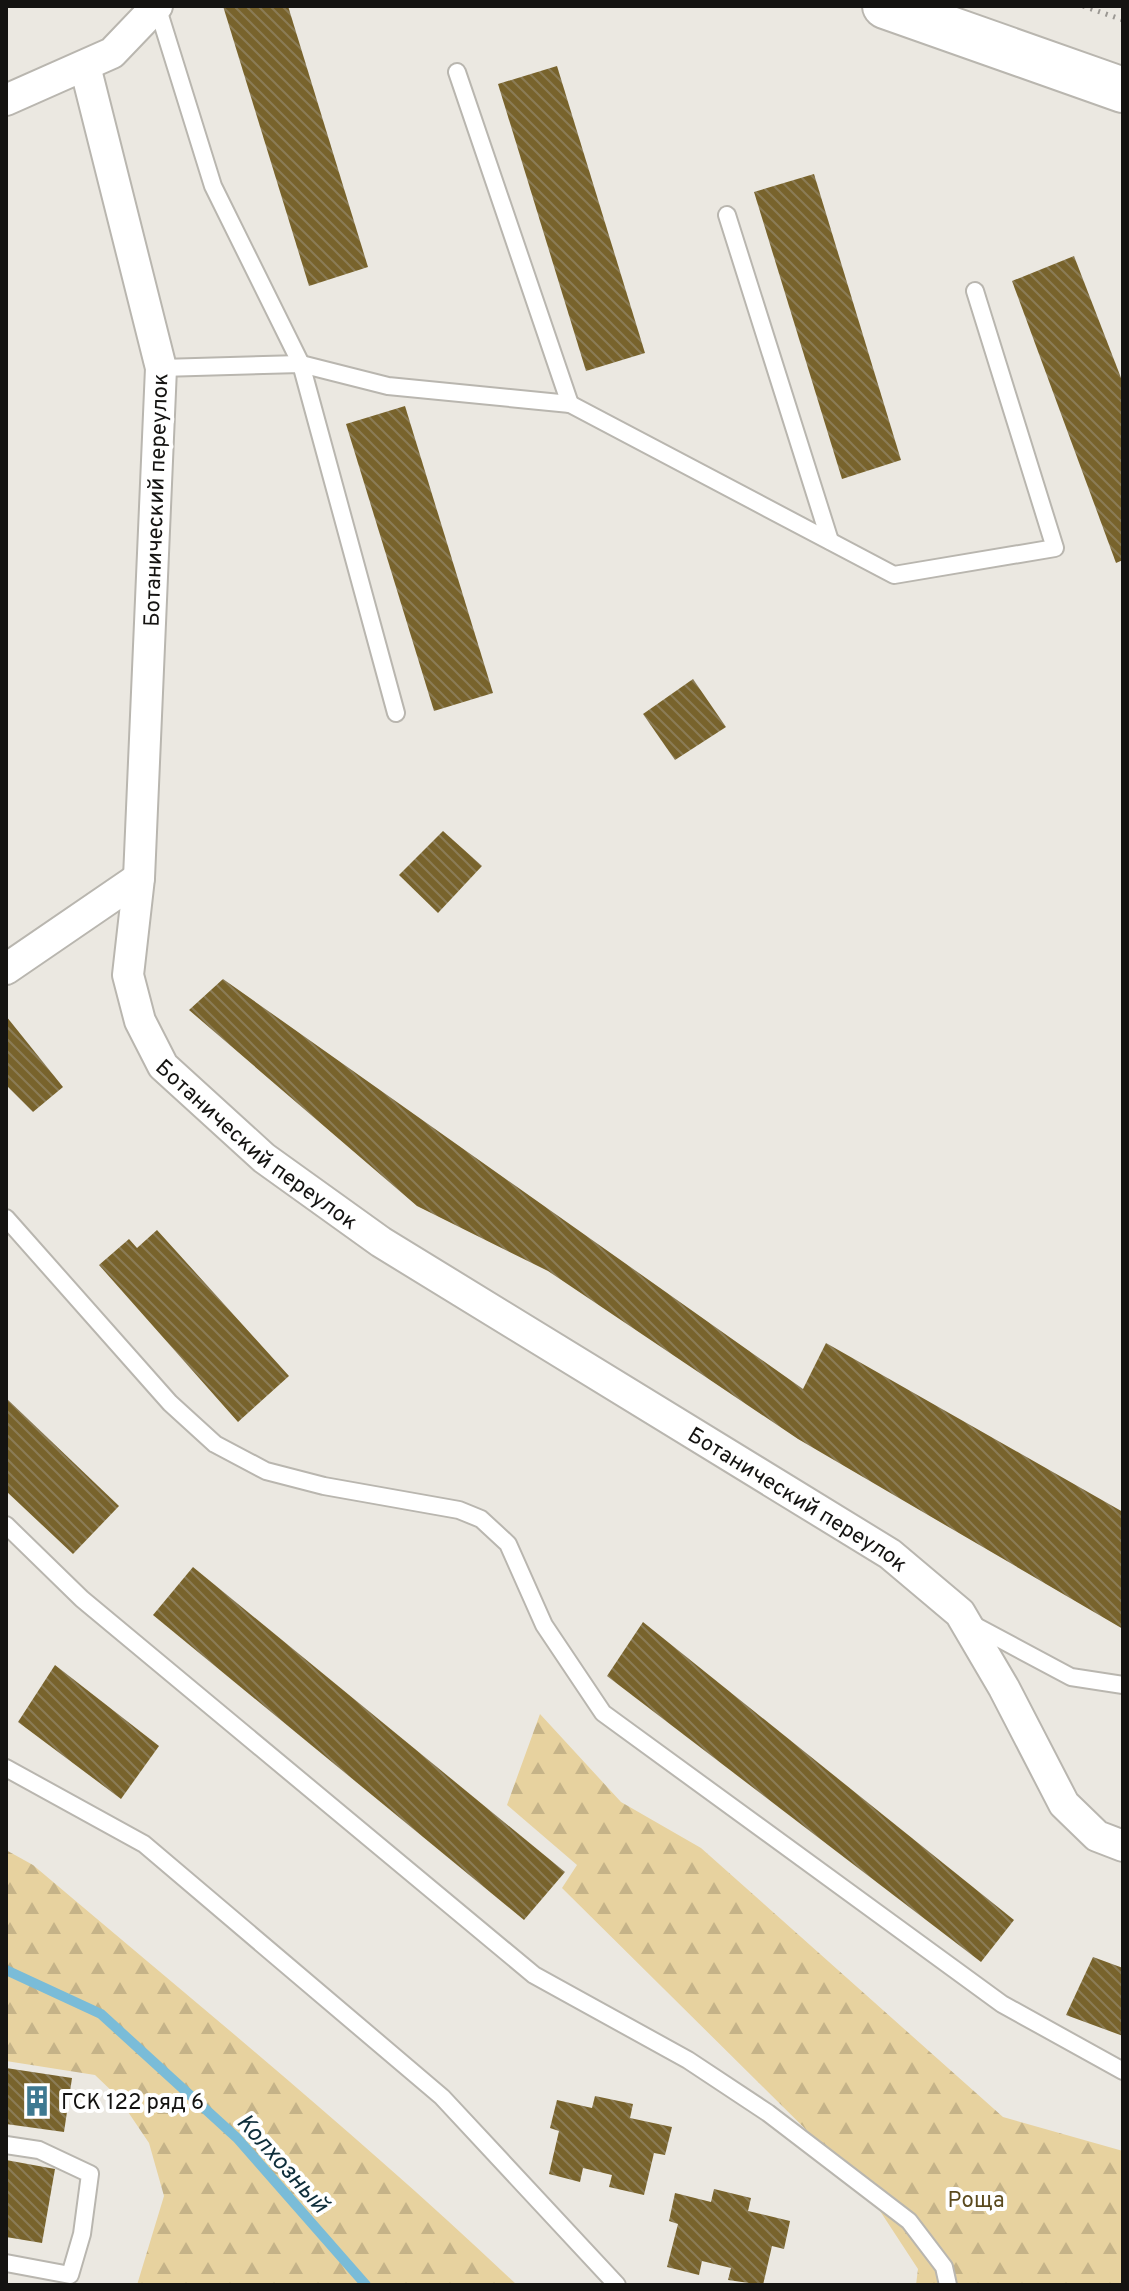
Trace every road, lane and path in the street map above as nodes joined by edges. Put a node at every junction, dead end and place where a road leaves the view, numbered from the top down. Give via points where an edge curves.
1 (157, 6) edge
2 (885, 6) edge
3 (1083, 6) edge
4 (1123, 20) edge
5 (85, 66) junction
6 (457, 72) dead end
7 (1123, 90) edge
8 (6, 100) edge
9 (727, 215) dead end
10 (975, 291) dead end
11 (301, 364) junction
12 (161, 368) junction
13 (570, 404) junction
14 (830, 541) junction
15 (396, 713) dead end
16 (139, 878) junction
17 (6, 969) edge
18 (6, 1218) edge
19 (6, 1525) edge
20 (964, 1620) junction
21 (1123, 1685) edge
22 (6, 1768) edge
23 (1123, 1846) edge
24 (1123, 2071) edge
25 (6, 2145) edge
26 (6, 2263) edge
27 (617, 2285) edge
28 (948, 2285) edge

1 - 5 street via 112,53
1 - 11 lane via 213,186
2 - 7 main road
3 - 4 path
5 - 8 street
5 - 12 street, Ботанический переулок
6 - 13 lane
9 - 14 lane
10 - 14 lane via 1055,548 894,575
11 - 12 lane
11 - 13 lane via 388,386
11 - 15 lane
12 - 16 street, Ботанический переулок
13 - 14 lane
16 - 17 street
16 - 20 street, Ботанический переулок via 128,975 140,1021 163,1066 264,1158 381,1242 890,1554
18 - 24 lane via 170,1403 215,1444 266,1471 481,1519 508,1544 544,1625 603,1713 1002,2004
19 - 28 lane via 82,1599 534,1975 688,2060 768,2113 909,2221 944,2267
20 - 21 lane via 1071,1677
20 - 23 street, Ботанический переулок via 1064,1804 1097,1836
22 - 27 lane via 144,1844 442,2097
25 - 26 lane via 39,2150 90,2174 70,2275

